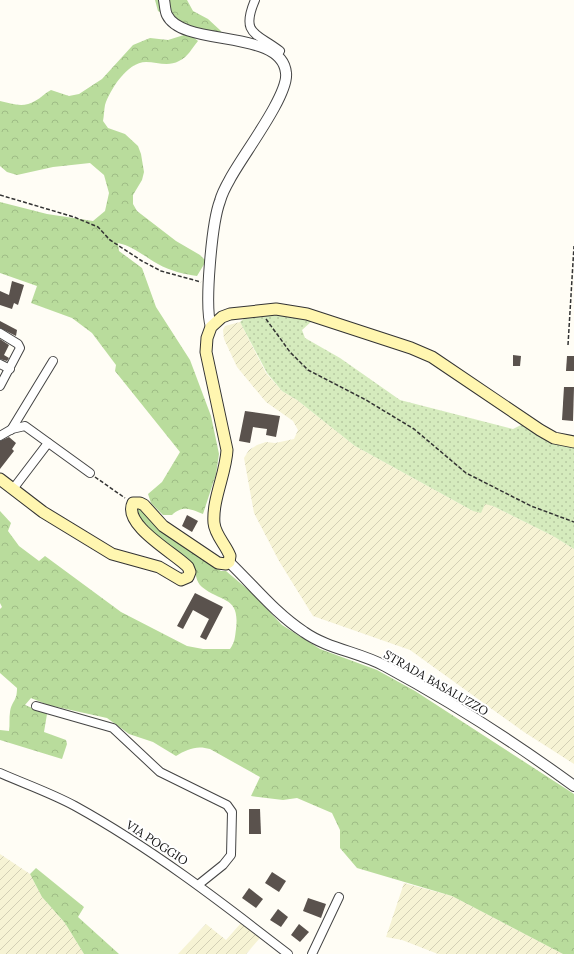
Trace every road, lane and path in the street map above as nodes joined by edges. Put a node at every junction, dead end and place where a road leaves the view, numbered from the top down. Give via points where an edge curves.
1 (164, 0) edge
2 (255, 0) edge
3 (277, 56) junction
4 (0, 194) edge
5 (574, 246) edge
6 (208, 285) junction
7 (260, 311) junction
8 (211, 327) junction
9 (0, 333) edge
10 (568, 345) dead end
11 (53, 361) dead end
12 (0, 364) edge
13 (10, 369) junction
14 (0, 386) edge
15 (11, 430) junction
16 (0, 436) edge
17 (574, 442) edge
18 (48, 443) junction
19 (90, 473) joint
20 (0, 479) edge
21 (13, 489) junction
22 (133, 503) junction
23 (574, 522) edge
24 (229, 562) junction
25 (36, 706) dead end
26 (0, 773) edge
27 (574, 786) edge
28 (198, 885) junction
29 (339, 898) dead end
30 (288, 954) edge
31 (312, 954) edge

1 - 3 street via 167,15 181,27 248,43 269,50
2 - 3 street via 249,17 249,27 255,36 280,51
3 - 6 street via 284,63 287,73 285,85 219,201
4 - 6 path via 98,227 110,240 142,261 161,271
5 - 10 path
6 - 8 street via 208,318
7 - 8 main road via 230,314 222,317
7 - 17 main road via 276,309 307,314 411,348 449,367 540,430 554,438
7 - 23 path via 290,352 308,370 414,429 466,473 531,506
8 - 24 main road via 206,352 227,450 214,523 216,532 230,556
9 - 13 street via 20,346
11 - 15 street
12 - 13 street
13 - 14 street
15 - 16 street
15 - 18 street via 25,426
18 - 19 street
18 - 21 street
19 - 22 path
20 - 21 main road
21 - 22 main road via 43,512 102,549 122,558 159,567 178,580 186,579 190,572 188,567 148,536 132,514
22 - 24 main road via 144,505 163,526 218,563
24 - 27 street, STRADA BASALUZZO via 283,617 305,633 382,665 416,683 536,758
25 - 28 street via 113,728 160,772 227,805 232,812 231,855 223,865
26 - 28 street, VIA POGGIO via 101,821
28 - 30 street, VIA POGGIO
29 - 31 street

